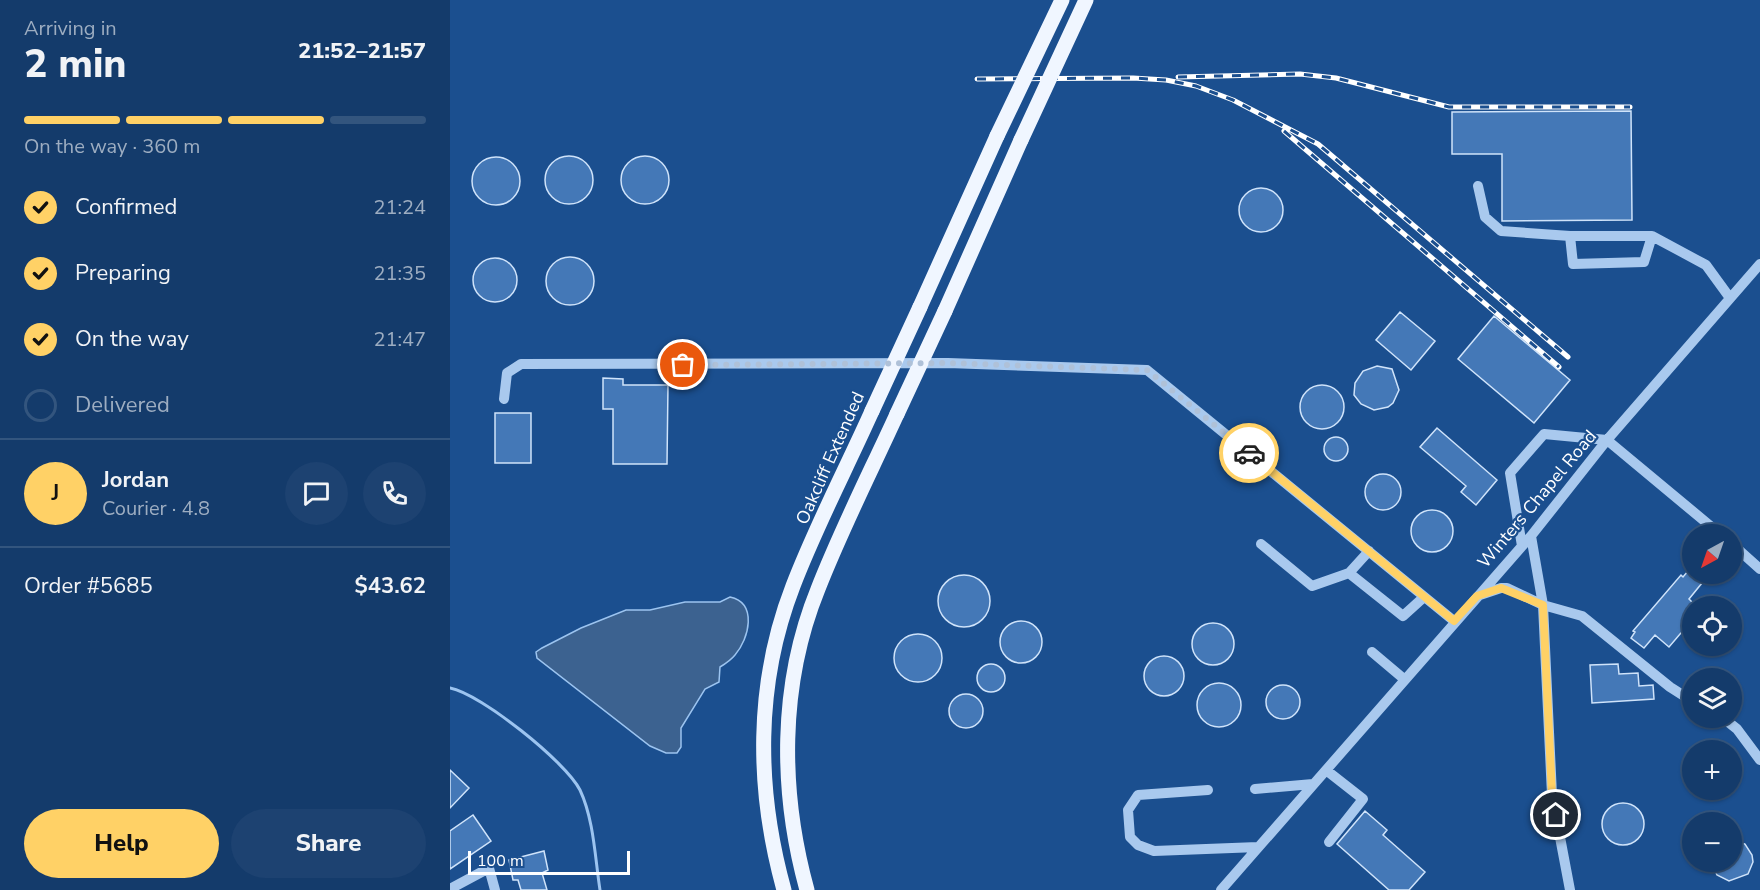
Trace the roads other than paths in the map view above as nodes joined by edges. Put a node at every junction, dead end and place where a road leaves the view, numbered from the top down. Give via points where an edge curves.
1 (1062, 0) edge
2 (1086, 0) edge
3 (1478, 186) dead end
4 (1570, 236) junction
5 (1652, 236) junction
6 (1760, 264) edge
7 (1730, 298) junction
8 (504, 399) dead end
9 (1607, 440) junction
10 (1708, 524) edge
11 (1532, 536) junction
12 (1262, 544) dead end
13 (1522, 546) junction
14 (1369, 552) junction
15 (1742, 553) edge
16 (1760, 569) edge
17 (1349, 573) junction
18 (1477, 596) junction
19 (1424, 597) junction
20 (1543, 605) junction
21 (1454, 621) junction
22 (1372, 652) dead end
23 (1404, 679) junction
24 (1682, 695) edge
25 (1736, 728) edge
26 (1760, 760) edge
27 (1326, 770) junction
28 (1313, 784) junction
29 (1255, 789) dead end
30 (1208, 790) dead end
31 (1329, 842) dead end
32 (1258, 847) junction
33 (450, 889) edge
34 (495, 890) edge
35 (784, 890) edge
36 (807, 890) edge
37 (1221, 890) edge
38 (1570, 890) edge

1 - 35 main road, Oakcliff Extended, bridge via 793,586 774,647 762,747 765,800
2 - 36 main road, bridge via 817,591 799,652 786,752 790,805
3 - 4 street via 1485,217 1501,231
4 - 5 street
4 - 5 street via 1573,264 1644,262
5 - 7 street via 1706,265
6 - 7 street, Winters Chapel Road
7 - 9 street, Winters Chapel Road
8 - 14 street via 507,373 521,364 948,363 1147,370
9 - 10 street
9 - 11 street, Winters Chapel Road
9 - 13 street via 1544,434 1510,473
11 - 13 street, Winters Chapel Road
11 - 20 street
12 - 17 street via 1312,586
13 - 18 street, Winters Chapel Road
14 - 17 street
14 - 19 street
15 - 16 street
17 - 19 street via 1403,616
18 - 20 street via 1501,588
18 - 21 street, Winters Chapel Road
19 - 21 street
20 - 24 street via 1582,616
20 - 38 street via 1552,795
21 - 23 street, Winters Chapel Road
22 - 23 street
23 - 27 street, Winters Chapel Road
25 - 26 street
27 - 28 street, Winters Chapel Road
27 - 31 street via 1363,799
28 - 29 street
28 - 32 street, Winters Chapel Road
30 - 32 street via 1138,795 1128,810 1130,837 1154,851
32 - 37 street, Winters Chapel Road
33 - 34 street via 489,868

